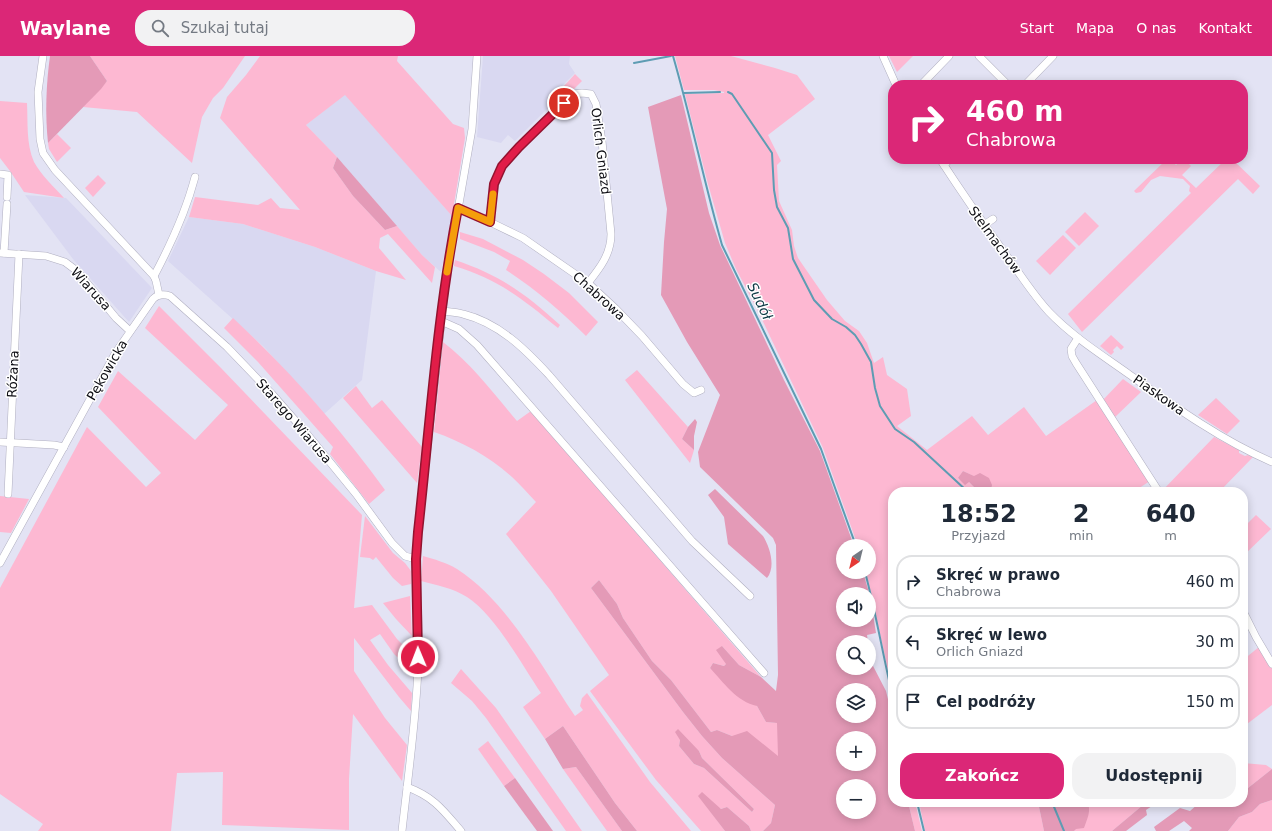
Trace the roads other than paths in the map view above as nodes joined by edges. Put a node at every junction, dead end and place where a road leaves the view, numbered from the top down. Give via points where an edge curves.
1 (43, 56) edge
2 (477, 56) edge
3 (883, 56) edge
4 (949, 56) edge
5 (979, 56) edge
6 (1053, 56) edge
7 (894, 80) edge
8 (926, 80) edge
9 (1003, 80) edge
10 (1029, 80) edge
11 (943, 164) edge
12 (0, 174) edge
13 (195, 177) dead end
14 (458, 208) junction
15 (993, 219) dead end
16 (490, 222) junction
17 (984, 225) junction
18 (2, 253) edge
19 (19, 254) junction
20 (154, 276) junction
21 (588, 283) junction
22 (159, 295) junction
23 (442, 311) junction
24 (1054, 317) joint
25 (441, 321) junction
26 (130, 331) junction
27 (1078, 338) junction
28 (700, 390) dead end
29 (0, 442) edge
30 (10, 442) junction
31 (64, 447) junction
32 (1272, 462) edge
33 (1156, 487) edge
34 (8, 494) dead end
35 (416, 559) junction
36 (0, 563) edge
37 (750, 596) dead end
38 (1248, 621) edge
39 (1272, 664) edge
40 (764, 674) dead end
41 (407, 787) junction
42 (402, 831) edge
43 (461, 831) edge

1 - 20 street via 38,92 43,154
2 - 14 street via 472,129
3 - 7 street
4 - 8 street
5 - 9 street
6 - 10 street
11 - 17 street, Stelmachów
12 - 18 street via 8,175
13 - 20 street via 190,197
14 - 16 street, Chabrowa
14 - 23 street
15 - 17 street
16 - 21 street, Chabrowa via 523,238
16 - 21 street, Orlich Gniazd via 494,184 502,166 573,94 591,94 596,104 602,141 611,243 600,268
17 - 24 street, Stelmachów
18 - 19 street, Wiarusa
19 - 26 street, Wiarusa via 52,257 69,264
19 - 30 street, Różana
20 - 22 street
21 - 28 street, Chabrowa via 642,336 683,384 694,393
22 - 26 street, Pękowicka via 153,299
22 - 35 street, Starego Wiarusa via 170,296 272,394 356,494 392,544 405,556
23 - 25 street
23 - 37 street via 462,313 481,319 531,355 692,541
24 - 27 street, Piaskowa
25 - 35 street
25 - 40 street via 459,329 478,345
26 - 31 street, Pękowicka
27 - 32 street, Piaskowa via 1160,397 1237,444
27 - 33 street via 1071,349 1072,356
29 - 30 street
30 - 31 street
30 - 34 street, Różana
31 - 36 street, Pękowicka
35 - 41 street via 418,666 415,725
38 - 39 street
41 - 42 street
41 - 43 street via 434,800

